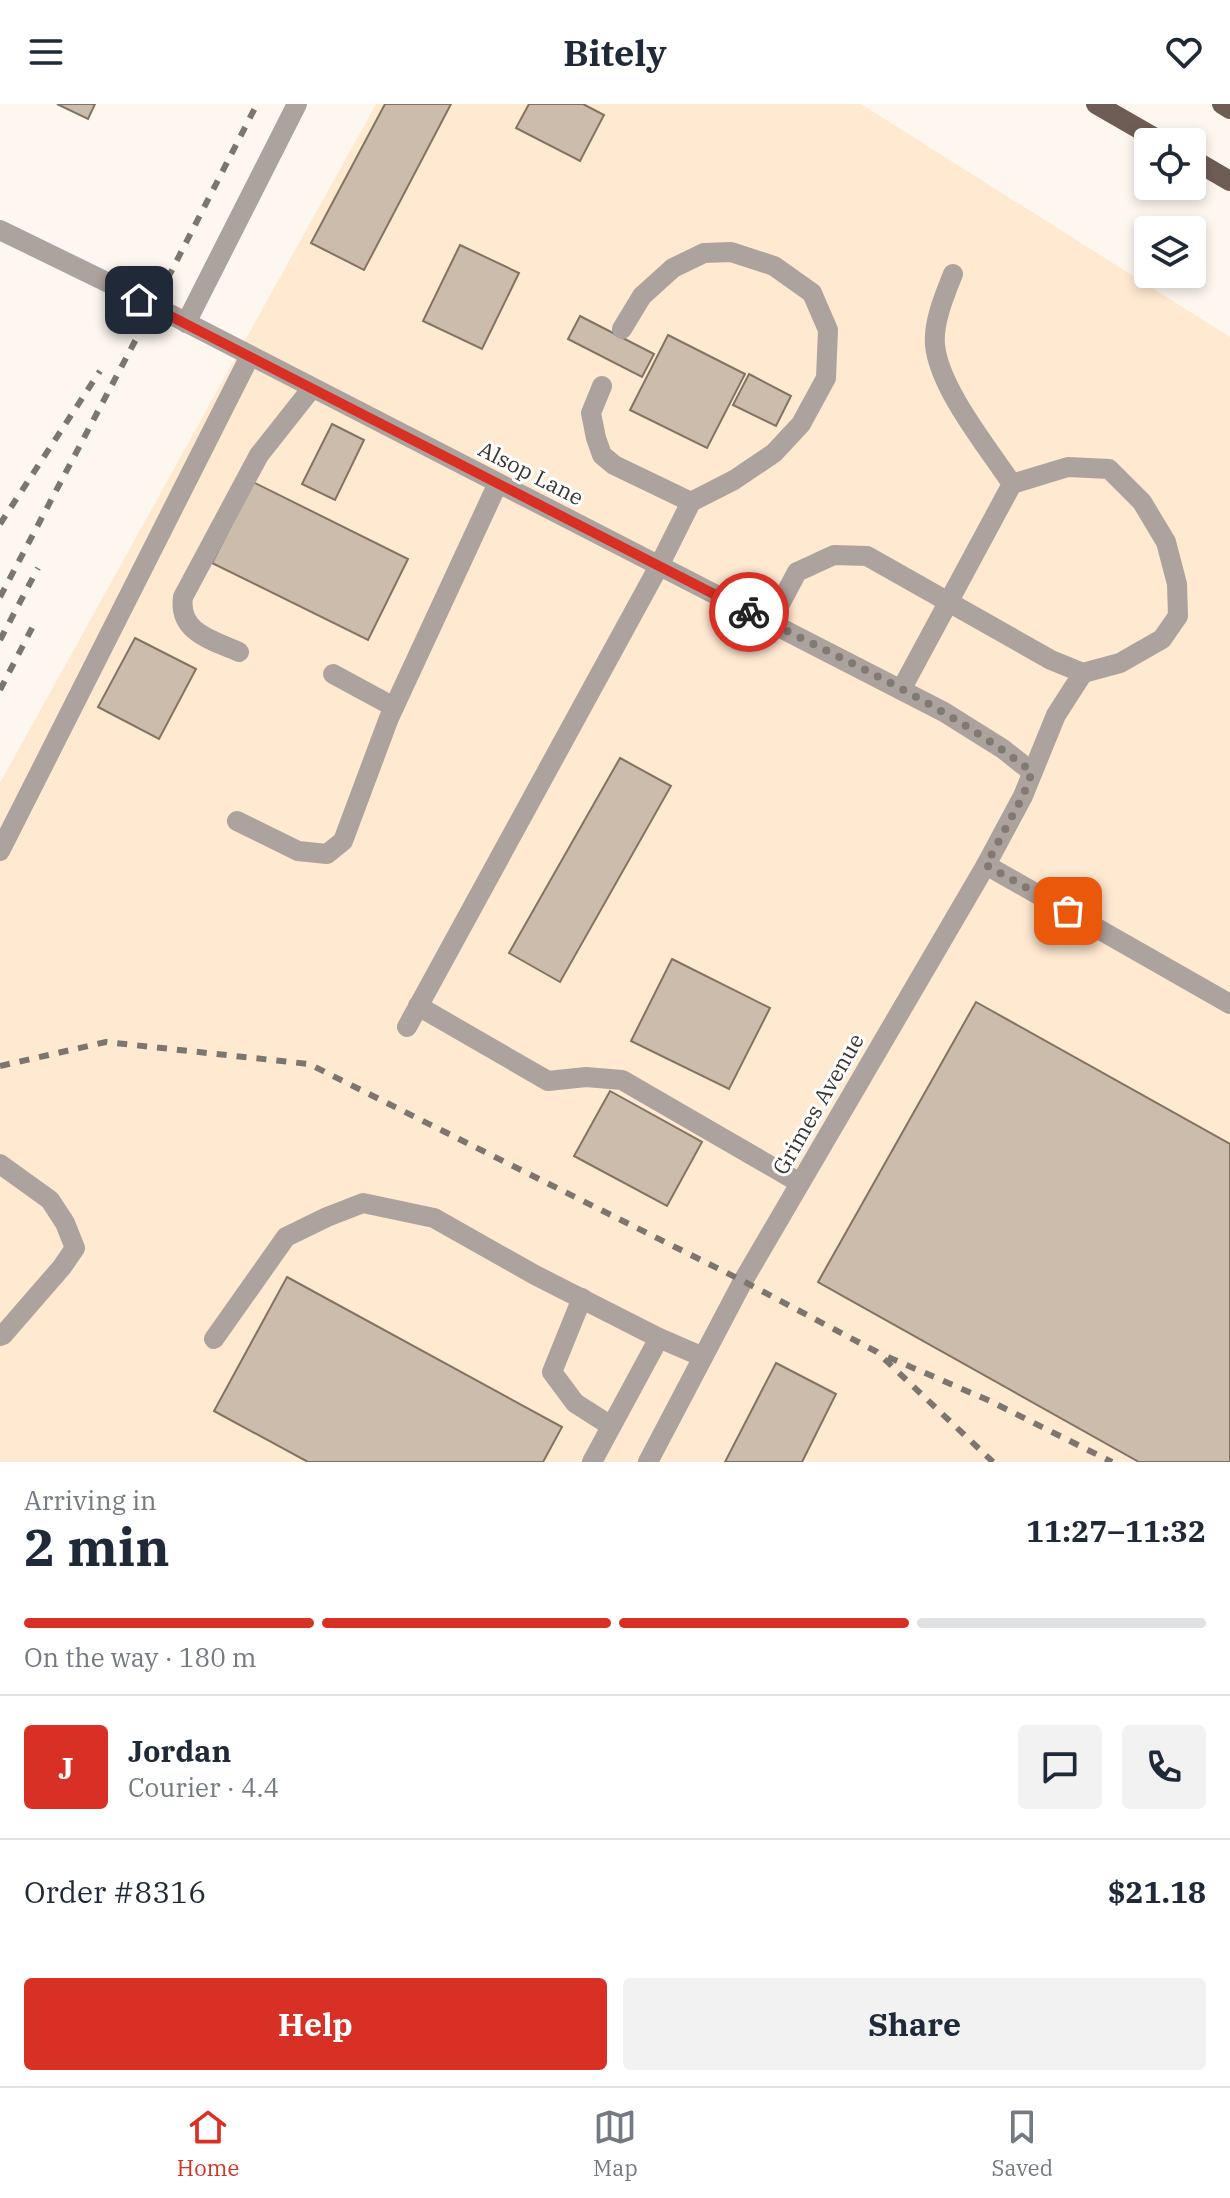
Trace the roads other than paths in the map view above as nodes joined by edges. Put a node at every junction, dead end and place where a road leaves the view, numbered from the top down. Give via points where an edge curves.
1 (297, 104) edge
2 (1096, 104) edge
3 (1222, 104) edge
4 (1230, 109) edge
5 (1138, 128) edge
6 (1206, 167) edge
7 (1230, 181) edge
8 (0, 230) edge
9 (953, 274) dead end
10 (186, 323) junction
11 (622, 329) dead end
12 (250, 356) junction
13 (602, 386) dead end
14 (312, 388) junction
15 (498, 483) junction
16 (1012, 484) junction
17 (691, 502) junction
18 (659, 566) junction
19 (948, 601) junction
20 (770, 623) junction
21 (239, 652) dead end
22 (1083, 673) junction
23 (333, 674) dead end
24 (901, 690) junction
25 (394, 707) junction
26 (1032, 772) junction
27 (237, 821) dead end
28 (0, 851) edge
29 (986, 865) junction
30 (1230, 1004) edge
31 (418, 1006) junction
32 (407, 1027) dead end
33 (0, 1164) edge
34 (800, 1183) junction
35 (582, 1298) junction
36 (0, 1336) edge
37 (659, 1338) junction
38 (214, 1339) dead end
39 (703, 1357) junction
40 (611, 1426) junction
41 (592, 1462) edge
42 (648, 1462) edge

1 - 10 street
2 - 5 main road
3 - 4 main road
6 - 7 main road
8 - 10 street, Alsop Lane
9 - 16 street via 935,342 940,368
10 - 12 street, Alsop Lane
11 - 17 street via 642,296 673,268 704,253 731,252 774,266 812,293 828,330 826,378 801,424 774,453
12 - 14 street, Alsop Lane
12 - 28 street
13 - 17 street via 591,413 602,455
14 - 15 street, Alsop Lane
14 - 21 street via 259,455 183,597 181,609 195,632
15 - 18 street, Alsop Lane
15 - 25 street
16 - 19 street
16 - 22 street via 1068,467 1109,469 1142,502 1166,542 1177,584 1178,616 1162,639 1120,663
17 - 18 street
18 - 20 street, Alsop Lane
18 - 31 street
19 - 20 street via 867,556 834,555 797,572
19 - 22 street
19 - 24 street
20 - 24 street, Alsop Lane
22 - 26 street, Grimes Avenue via 1056,715
23 - 25 street
24 - 26 street, Alsop Lane via 944,712
25 - 27 street via 343,841 327,854 298,851
26 - 29 street, Grimes Avenue
29 - 30 street
29 - 34 street, Grimes Avenue
31 - 32 street
31 - 34 street via 548,1081 622,1080
33 - 36 street via 50,1200 75,1248
34 - 39 street, Grimes Avenue
35 - 37 street
35 - 38 street via 434,1218 363,1203 286,1237
35 - 40 street via 552,1372 575,1403
37 - 39 street
37 - 40 street
39 - 42 street, Grimes Avenue
40 - 41 street

